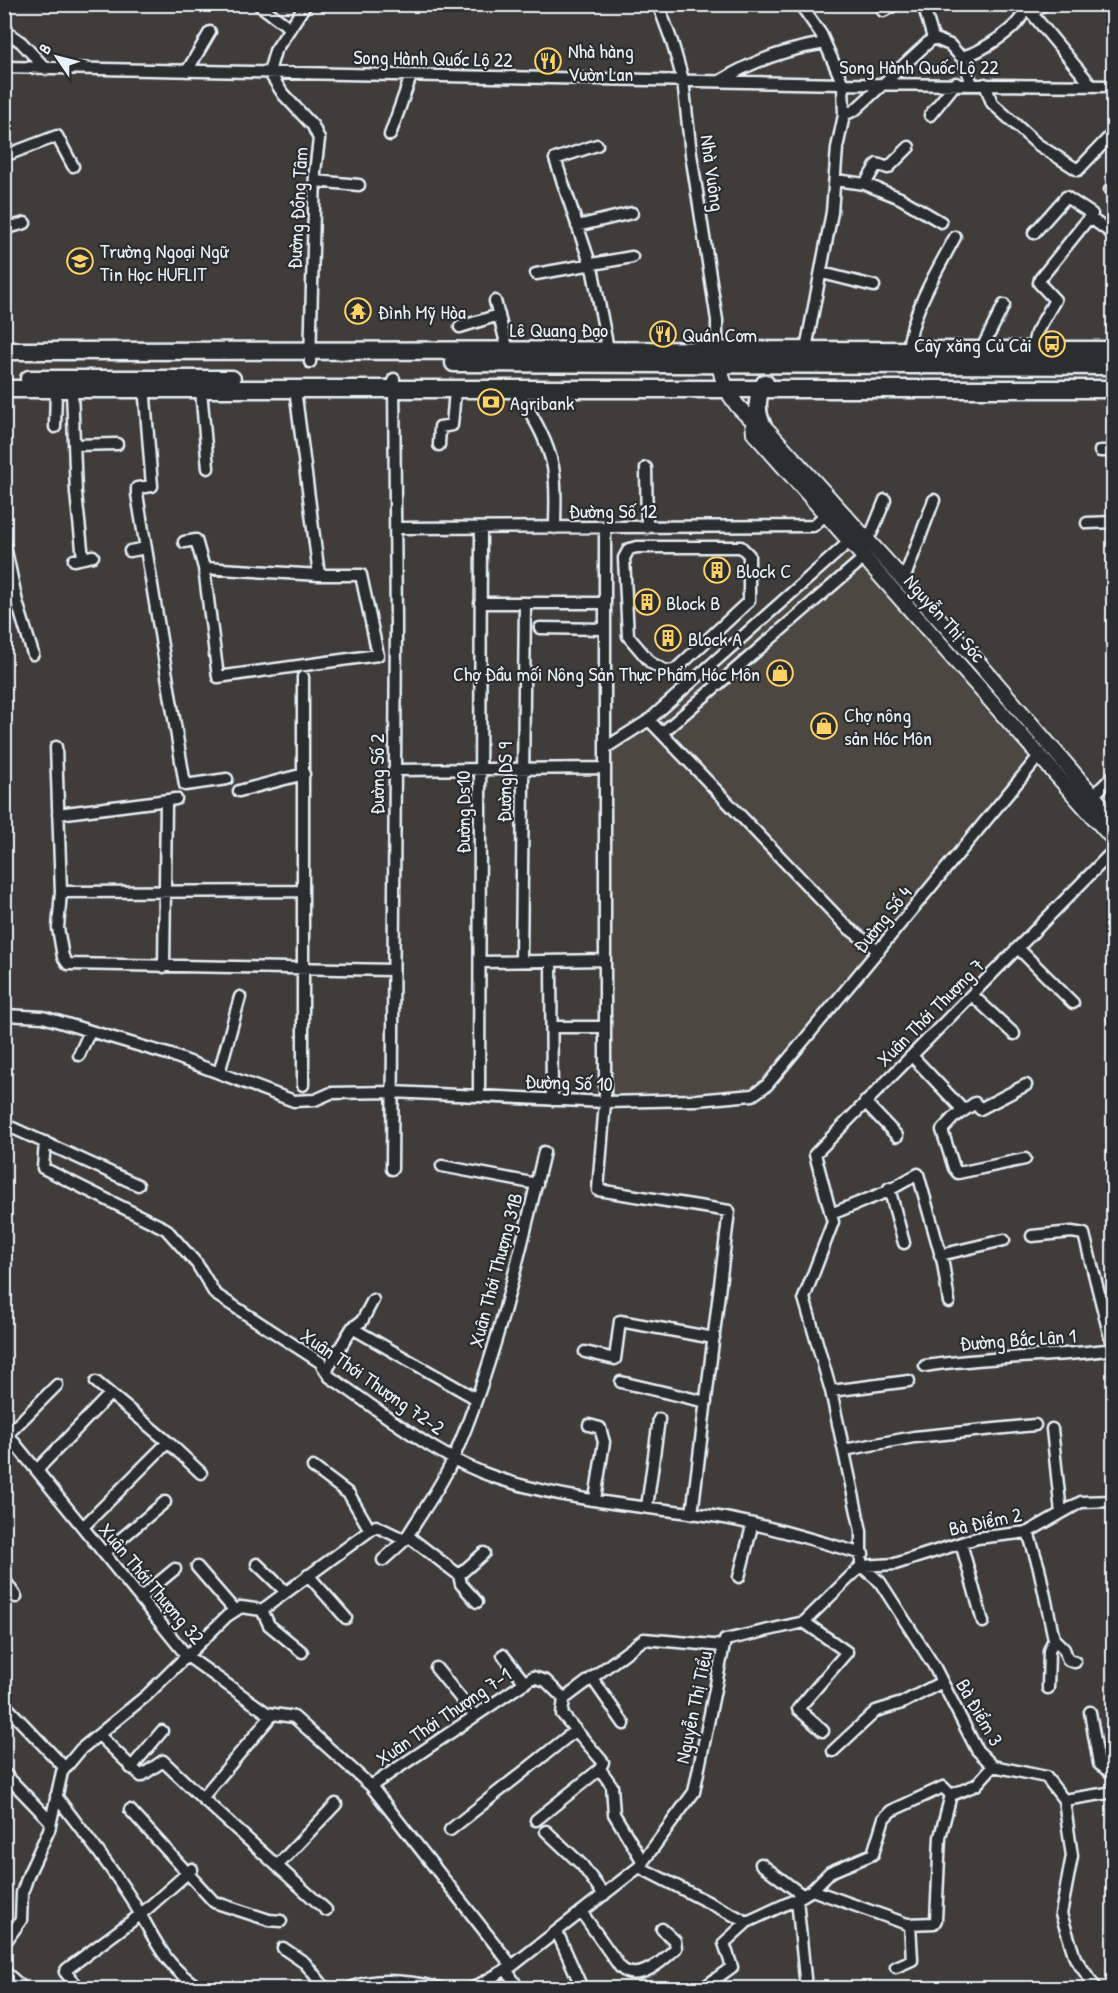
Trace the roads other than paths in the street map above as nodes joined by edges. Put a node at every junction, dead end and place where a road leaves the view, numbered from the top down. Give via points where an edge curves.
1 (258, 4) edge
2 (306, 4) edge
3 (657, 4) edge
4 (800, 4) edge
5 (897, 4) edge
6 (923, 4) edge
7 (1044, 4) edge
8 (1027, 8) edge
9 (883, 11) dead end
10 (290, 28) junction
11 (4, 30) edge
12 (210, 32) dead end
13 (933, 38) junction
14 (825, 43) junction
15 (962, 56) junction
16 (4, 68) edge
17 (46, 69) junction
18 (188, 71) junction
19 (269, 72) junction
20 (411, 76) junction
21 (683, 81) junction
22 (720, 81) junction
23 (885, 83) junction
24 (956, 83) junction
25 (843, 84) junction
26 (972, 84) junction
27 (985, 84) junction
28 (1103, 86) edge
29 (1113, 96) edge
30 (844, 115) junction
31 (930, 115) dead end
32 (1113, 132) edge
33 (390, 135) dead end
34 (597, 144) dead end
35 (909, 147) dead end
36 (4, 156) edge
37 (73, 166) dead end
38 (835, 180) junction
39 (315, 181) junction
40 (359, 184) dead end
41 (865, 184) junction
42 (632, 213) dead end
43 (1090, 215) junction
44 (941, 222) dead end
45 (25, 223) dead end
46 (577, 226) junction
47 (4, 229) edge
48 (1034, 233) dead end
49 (1113, 235) edge
50 (956, 237) dead end
51 (632, 257) dead end
52 (591, 265) junction
53 (822, 273) junction
54 (536, 274) dead end
55 (874, 286) dead end
56 (495, 301) dead end
57 (1004, 305) dead end
58 (499, 315) junction
59 (460, 327) dead end
60 (806, 349) junction
61 (981, 350) junction
62 (1032, 350) junction
63 (1113, 350) edge
64 (4, 351) edge
65 (908, 351) junction
66 (510, 356) junction
67 (310, 357) junction
68 (610, 357) junction
69 (4, 362) edge
70 (1113, 366) edge
71 (721, 371) junction
72 (4, 379) edge
73 (1113, 379) edge
74 (144, 384) junction
75 (395, 384) junction
76 (764, 385) junction
77 (4, 389) edge
78 (295, 389) junction
79 (517, 389) junction
80 (1113, 389) edge
81 (64, 390) junction
82 (201, 390) junction
83 (455, 391) junction
84 (757, 423) junction
85 (55, 427) dead end
86 (117, 444) dead end
87 (74, 445) junction
88 (439, 445) dead end
89 (1100, 451) dead end
90 (1113, 451) edge
91 (208, 468) dead end
92 (646, 468) dead end
93 (934, 500) dead end
94 (885, 501) dead end
95 (826, 514) junction
96 (1113, 522) edge
97 (1087, 523) dead end
98 (692, 527) junction
99 (396, 528) junction
100 (481, 528) junction
101 (555, 528) junction
102 (605, 528) junction
103 (647, 528) junction
104 (4, 541) edge
105 (857, 541) junction
106 (184, 542) dead end
107 (692, 547) junction
108 (146, 548) junction
109 (130, 551) dead end
110 (865, 557) junction
111 (83, 558) dead end
112 (204, 568) junction
113 (319, 575) junction
114 (903, 582) junction
115 (749, 601) junction
116 (480, 603) junction
117 (525, 603) junction
118 (605, 603) junction
119 (766, 616) junction
120 (540, 628) dead end
121 (605, 629) junction
122 (737, 642) junction
123 (33, 654) dead end
124 (751, 656) junction
125 (685, 663) junction
126 (698, 676) junction
127 (303, 677) dead end
128 (648, 720) junction
129 (662, 733) junction
130 (57, 747) dead end
131 (604, 748) junction
132 (1040, 755) junction
133 (605, 768) junction
134 (480, 769) junction
135 (522, 769) junction
136 (394, 770) junction
137 (304, 774) junction
138 (1113, 775) edge
139 (227, 779) dead end
140 (239, 791) dead end
141 (1093, 796) junction
142 (58, 814) junction
143 (1113, 820) edge
144 (1113, 840) edge
145 (1113, 850) edge
146 (166, 891) junction
147 (303, 891) junction
148 (61, 892) junction
149 (1018, 948) junction
150 (879, 951) junction
151 (551, 960) junction
152 (605, 960) junction
153 (521, 961) junction
154 (481, 962) junction
155 (164, 967) junction
156 (305, 970) junction
157 (393, 970) junction
158 (972, 995) junction
159 (240, 997) dead end
160 (1073, 1003) dead end
161 (4, 1015) edge
162 (552, 1027) junction
163 (605, 1027) junction
164 (90, 1030) junction
165 (1014, 1035) dead end
166 (79, 1055) dead end
167 (912, 1056) junction
168 (219, 1073) junction
169 (303, 1085) dead end
170 (1026, 1085) dead end
171 (392, 1092) junction
172 (479, 1096) junction
173 (744, 1097) joint
174 (552, 1100) junction
175 (605, 1102) junction
176 (865, 1102) junction
177 (963, 1110) junction
178 (4, 1124) edge
179 (897, 1136) dead end
180 (45, 1142) junction
181 (544, 1152) dead end
182 (1025, 1160) dead end
183 (442, 1166) dead end
184 (393, 1169) dead end
185 (537, 1184) junction
186 (138, 1185) dead end
187 (889, 1188) junction
188 (831, 1214) junction
189 (1032, 1236) dead end
190 (1004, 1240) dead end
191 (904, 1243) dead end
192 (940, 1255) junction
193 (373, 1300) dead end
194 (949, 1302) dead end
195 (352, 1328) junction
196 (714, 1338) junction
197 (1113, 1349) edge
198 (585, 1352) dead end
199 (925, 1366) dead end
200 (326, 1371) junction
201 (909, 1381) dead end
202 (96, 1382) dead end
203 (621, 1382) dead end
204 (57, 1385) dead end
205 (831, 1391) junction
206 (110, 1394) junction
207 (475, 1398) junction
208 (706, 1402) junction
209 (659, 1419) dead end
210 (589, 1425) dead end
211 (1035, 1425) dead end
212 (1052, 1429) dead end
213 (6, 1432) edge
214 (168, 1443) junction
215 (844, 1450) junction
216 (453, 1459) junction
217 (314, 1467) dead end
218 (37, 1470) junction
219 (201, 1473) dead end
220 (596, 1499) junction
221 (1113, 1501) edge
222 (165, 1502) dead end
223 (647, 1507) junction
224 (1061, 1513) junction
225 (692, 1514) junction
226 (752, 1526) junction
227 (82, 1527) junction
228 (370, 1530) junction
229 (1028, 1532) junction
230 (407, 1538) junction
231 (961, 1543) junction
232 (104, 1553) junction
233 (484, 1553) dead end
234 (863, 1554) junction
235 (383, 1560) dead end
236 (257, 1564) dead end
237 (861, 1566) junction
238 (197, 1567) dead end
239 (175, 1569) dead end
240 (308, 1575) junction
241 (459, 1575) junction
242 (739, 1577) dead end
243 (5, 1581) edge
244 (286, 1592) junction
245 (16, 1597) dead end
246 (140, 1598) junction
247 (477, 1602) dead end
248 (262, 1610) junction
249 (235, 1611) junction
250 (346, 1618) dead end
251 (804, 1622) junction
252 (983, 1622) dead end
253 (1054, 1639) junction
254 (724, 1646) junction
255 (302, 1652) dead end
256 (503, 1655) dead end
257 (186, 1656) junction
258 (1075, 1662) dead end
259 (436, 1668) dead end
260 (592, 1678) junction
261 (942, 1682) junction
262 (525, 1683) junction
263 (1048, 1688) dead end
264 (564, 1699) junction
265 (4, 1704) edge
266 (1090, 1712) dead end
267 (273, 1714) junction
268 (475, 1716) junction
269 (624, 1724) dead end
270 (576, 1730) junction
271 (162, 1731) dead end
272 (823, 1731) dead end
273 (100, 1736) junction
274 (833, 1751) dead end
275 (993, 1766) junction
276 (65, 1768) junction
277 (131, 1768) junction
278 (600, 1769) junction
279 (4, 1773) edge
280 (1113, 1775) edge
281 (371, 1786) junction
282 (1113, 1792) edge
283 (951, 1795) junction
284 (56, 1796) junction
285 (202, 1798) junction
286 (1064, 1800) junction
287 (336, 1803) dead end
288 (130, 1810) dead end
289 (536, 1820) dead end
290 (51, 1822) junction
291 (450, 1830) dead end
292 (546, 1832) dead end
293 (761, 1864) dead end
294 (641, 1865) junction
295 (277, 1866) junction
296 (190, 1871) junction
297 (604, 1895) junction
298 (804, 1895) junction
299 (326, 1910) dead end
300 (582, 1913) junction
301 (140, 1915) junction
302 (281, 1921) dead end
303 (747, 1922) junction
304 (910, 1924) junction
305 (662, 1929) dead end
306 (557, 1932) junction
307 (4, 1944) edge
308 (283, 1948) dead end
309 (509, 1967) junction
310 (896, 1967) dead end
311 (4, 1971) edge
312 (22, 1989) edge
313 (79, 1989) edge
314 (201, 1989) edge
315 (325, 1989) edge
316 (351, 1989) edge
317 (441, 1989) edge
318 (474, 1989) edge
319 (518, 1989) edge
320 (582, 1989) edge
321 (703, 1989) edge
322 (806, 1989) edge
323 (1096, 1989) edge

1 - 10 street
2 - 10 street
3 - 21 street, Nhà Vuông
4 - 14 street
5 - 9 street
6 - 13 street
7 - 8 street
8 - 15 street via 1020,20 982,49
8 - 28 street
10 - 19 street via 275,51
11 - 17 street
12 - 18 street
13 - 15 street via 950,45
13 - 23 street
14 - 22 street via 746,65
14 - 25 street
15 - 26 street
16 - 17 street, Song Hành Quốc Lộ 22
17 - 18 street, Song Hành Quốc Lộ 22
18 - 19 street, Song Hành Quốc Lộ 22
19 - 20 street, Song Hành Quốc Lộ 22
19 - 39 street, Đường Đồng Tâm via 319,139
20 - 21 street, Song Hành Quốc Lộ 22
20 - 33 street
21 - 22 street, Song Hành Quốc Lộ 22
21 - 71 street, Nhà Vuông
22 - 25 street, Song Hành Quốc Lộ 22
23 - 24 street, Song Hành Quốc Lộ 22
23 - 25 street, Song Hành Quốc Lộ 22
23 - 30 street
24 - 26 street, Song Hành Quốc Lộ 22
24 - 31 street
25 - 30 street
26 - 27 street, Song Hành Quốc Lộ 22
27 - 28 street, Song Hành Quốc Lộ 22
27 - 32 street via 992,103 1037,144 1078,170
28 - 29 street
30 - 38 street
34 - 46 street via 555,159
35 - 41 street via 888,168 877,164
36 - 37 street via 57,136
38 - 41 street
38 - 53 street
39 - 40 street
39 - 67 street, Đường Đồng Tâm
41 - 44 street via 900,198
42 - 46 street
43 - 48 street via 1066,197
43 - 49 street
43 - 62 street via 1039,283 1055,300 1036,333
45 - 47 street
46 - 52 street
50 - 65 street via 925,296
51 - 52 street
52 - 54 street
52 - 68 street
53 - 55 street
53 - 60 street
56 - 58 street
57 - 61 street
58 - 59 street
58 - 66 street
60 - 65 highway, Lê Quang Đạo
60 - 71 highway, Lê Quang Đạo
61 - 62 highway, Lê Quang Đạo
61 - 65 highway, Lê Quang Đạo
62 - 63 highway, Lê Quang Đạo
64 - 67 highway, Lê Quang Đạo
66 - 67 highway, Lê Quang Đạo
66 - 68 highway, Lê Quang Đạo
67 - 69 highway, Lê Quang Đạo
68 - 71 highway, Lê Quang Đạo
70 - 71 highway, Lê Quang Đạo
71 - 75 highway, Lê Quang Đạo
71 - 76 highway, Lê Quang Đạo
71 - 79 highway, Lê Quang Đạo
71 - 84 main road, Nguyễn Thị Sóc
72 - 74 highway, Lê Quang Đạo
73 - 76 highway, Lê Quang Đạo
74 - 75 highway, Lê Quang Đạo
74 - 81 highway, Lê Quang Đạo
74 - 82 highway, Lê Quang Đạo
74 - 108 street via 152,486 137,488
75 - 78 highway, Lê Quang Đạo
75 - 83 highway, Lê Quang Đạo
75 - 99 street, Đường Số 2
76 - 80 highway, Lê Quang Đạo
76 - 84 highway
77 - 81 highway, Lê Quang Đạo
78 - 82 highway, Lê Quang Đạo
78 - 113 street
79 - 83 highway, Lê Quang Đạo
79 - 101 street via 541,431 553,467
81 - 85 street
81 - 87 street
82 - 91 street
83 - 88 street via 452,425 440,427
84 - 95 main road, Nguyễn Thị Sóc via 754,433
84 - 105 main road, Nguyễn Thị Sóc
86 - 87 street
87 - 111 street
89 - 90 street
92 - 103 street
93 - 114 street
94 - 105 street via 872,532
95 - 98 street, Đường Số 12 via 813,526
95 - 105 main road, Nguyễn Thị Sóc
96 - 97 street
98 - 103 street, Đường Số 12
98 - 107 street
99 - 100 street, Đường Số 12
99 - 136 street, Đường Số 2
100 - 101 street, Đường Số 12
100 - 116 street, Đường Ds10
101 - 102 street, Đường Số 12
102 - 103 street, Đường Số 12
102 - 118 street
104 - 123 street
105 - 110 main road, Nguyễn Thị Sóc
105 - 114 main road, Nguyễn Thị Sóc
105 - 119 street
106 - 112 street via 196,540
107 - 115 street via 746,549 750,558
107 - 125 street via 633,548 624,558 629,638 644,657 661,669 671,671
108 - 109 street
108 - 139 street via 185,784
110 - 124 street
110 - 132 main road, Nguyễn Thị Sóc
112 - 113 street
112 - 113 street via 218,677 378,655 361,575
114 - 141 main road, Nguyễn Thị Sóc
115 - 119 street
115 - 125 street
116 - 117 street
116 - 134 street, Đường Ds10
117 - 118 street
117 - 135 street, Đường DS 9
118 - 121 street
119 - 122 street
120 - 121 street
121 - 131 street
122 - 124 street
122 - 126 street
124 - 129 street
125 - 126 street
126 - 128 street
127 - 137 street
128 - 129 street
128 - 131 street
129 - 150 street via 847,927
130 - 142 street
131 - 133 street
132 - 144 main road, Nguyễn Thị Sóc
132 - 150 street, Đường Số 4
133 - 135 street
133 - 152 street
134 - 135 street
134 - 136 street
134 - 154 street, Đường Ds10
135 - 153 street, Đường DS 9
136 - 157 street, Đường Số 2
137 - 140 street
137 - 147 street
138 - 141 street
141 - 143 main road, Nguyễn Thị Sóc
142 - 146 street via 171,800
142 - 148 street
145 - 149 street, Xuân Thới Thượng 7
146 - 147 street
146 - 148 street
146 - 155 street
147 - 156 street
148 - 155 street via 59,934 68,964
149 - 158 street, Xuân Thới Thượng 7
149 - 160 street
150 - 173 street, Đường Số 4 via 767,1085
151 - 152 street
151 - 153 street
151 - 162 street
152 - 163 street
153 - 154 street
154 - 172 street, Đường Ds10
155 - 156 street
156 - 157 street
156 - 169 street
157 - 171 street, Đường Số 2
158 - 165 street
158 - 167 street, Xuân Thới Thượng 7
159 - 168 street
161 - 164 street, Đường Số 10 via 43,1017
162 - 163 street
162 - 174 street
163 - 175 street
164 - 166 street
164 - 168 street, Đường Số 10
167 - 176 street, Xuân Thới Thượng 7
167 - 177 street
168 - 171 street, Đường Số 10 via 294,1101 315,1101 331,1093
170 - 177 street via 980,1109 975,1103
171 - 172 street, Đường Số 10
171 - 184 street, Đường Số 2
172 - 174 street, Đường Số 10
173 - 175 street, Đường Số 10
174 - 175 street, Đường Số 10
175 - 196 street via 598,1190 729,1211
176 - 179 street
176 - 188 street, Xuân Thới Thượng 7 via 815,1154
177 - 182 street via 942,1130 956,1171
178 - 180 street
180 - 186 street
180 - 200 street, Xuân Thới Thượng 72-2 via 43,1168 166,1229 197,1264 215,1294 320,1362
181 - 185 street, Xuân Thới Thượng 31B
183 - 185 street
185 - 207 street, Xuân Thới Thượng 31B via 504,1320
187 - 188 street
187 - 191 street
187 - 192 street via 918,1174
188 - 205 street via 833,1222 804,1298
189 - 197 street via 1084,1234
190 - 192 street
192 - 194 street
193 - 195 street via 362,1321
195 - 200 street
195 - 207 street
196 - 198 street via 620,1321 615,1359
196 - 208 street
197 - 199 street, Đường Bắc Lân 1 via 973,1358
200 - 216 street, Xuân Thới Thượng 72-2
201 - 205 street
202 - 206 street
203 - 208 street
204 - 213 street
205 - 215 street
206 - 214 street
206 - 218 street
207 - 216 street, Xuân Thới Thượng 31B
208 - 225 street
209 - 223 street
210 - 220 street via 600,1428 604,1442
211 - 215 street via 914,1437
212 - 224 street
213 - 218 street, Xuân Thới Thượng 32
214 - 219 street
214 - 227 street
215 - 234 street
216 - 220 street, Xuân Thới Thượng 72-2 via 498,1478
216 - 230 street, Xuân Thới Thượng 31B
217 - 228 street via 349,1494
218 - 227 street, Xuân Thới Thượng 32
220 - 223 street, Xuân Thới Thượng 72-2
221 - 224 street, Bà Điểm 2 via 1081,1502
222 - 232 street
223 - 225 street, Xuân Thới Thượng 72-2
224 - 229 street, Bà Điểm 2
225 - 226 street, Xuân Thới Thượng 72-2
226 - 234 street, Xuân Thới Thượng 72-2
226 - 242 street
227 - 232 street, Xuân Thới Thượng 32
228 - 230 street via 376,1526
228 - 240 street
229 - 231 street, Bà Điểm 2
229 - 253 street
230 - 235 street, Xuân Thới Thượng 31B
230 - 241 street
231 - 237 street, Bà Điểm 2 via 895,1564
231 - 252 street
232 - 246 street, Xuân Thới Thượng 32
233 - 241 street
234 - 237 street
236 - 244 street
237 - 251 street
237 - 261 street, Bà Điểm 3 via 880,1582
238 - 249 street
239 - 246 street
240 - 244 street
240 - 250 street
241 - 247 street via 461,1584
243 - 245 street
244 - 248 street
246 - 257 street, Xuân Thới Thượng 32
248 - 249 street via 241,1607
248 - 255 street via 269,1625
249 - 257 street
251 - 254 street, Nguyễn Thị Tiểu via 725,1640
251 - 272 street via 847,1652 798,1709
253 - 258 street via 1068,1660
253 - 263 street via 1049,1651
254 - 260 street via 644,1639
254 - 294 street, Nguyễn Thị Tiểu via 694,1792
256 - 262 street
257 - 267 street, Xuân Thới Thượng 32
257 - 273 street
259 - 268 street
260 - 264 street
260 - 269 street
261 - 274 street via 902,1703 876,1711
261 - 275 street, Bà Điểm 3 via 977,1750
262 - 264 street, Xuân Thới Thượng 7-1 via 533,1677 546,1681
262 - 268 street, Xuân Thới Thượng 7-1
264 - 270 street via 562,1714
265 - 276 street
266 - 280 street via 1099,1764
267 - 281 street, Xuân Thới Thượng 32 via 294,1717
267 - 285 street
268 - 281 street, Xuân Thới Thượng 7-1
270 - 278 street via 603,1762
270 - 291 street
271 - 277 street
273 - 276 street via 81,1749
273 - 277 street
275 - 283 street via 976,1785
275 - 286 street, Bà Điểm 3 via 1046,1777
276 - 284 street
277 - 285 street via 144,1776 163,1761
278 - 289 street
278 - 294 street via 612,1786 614,1814
279 - 290 street
281 - 309 street, Xuân Thới Thượng 32
282 - 286 street
283 - 298 street via 943,1787 891,1811 873,1854 830,1872
283 - 304 street via 940,1838 936,1922
284 - 290 street
284 - 301 street via 129,1894
285 - 295 street
286 - 323 street via 1072,1856 1061,1914 1075,1959
287 - 295 street
288 - 296 street
290 - 307 street via 28,1872 21,1920
292 - 297 street via 582,1866
293 - 298 street
294 - 297 street, Nguyễn Thị Tiểu
294 - 303 street
295 - 299 street
296 - 301 street
296 - 302 street via 214,1902
297 - 300 street, Nguyễn Thị Tiểu
298 - 303 street
298 - 304 street
298 - 322 street
300 - 305 street via 626,1972 644,1972 676,1948
300 - 306 street, Nguyễn Thị Tiểu
301 - 313 street via 66,1970
301 - 314 street via 158,1948 185,1979
303 - 321 street via 724,1943 732,1967
304 - 310 street via 912,1960
306 - 309 street, Nguyễn Thị Tiểu
306 - 320 street
308 - 315 street via 305,1963
309 - 318 street, Nguyễn Thị Tiểu
309 - 319 street, Xuân Thới Thượng 32
311 - 312 street
316 - 317 street via 363,1983 422,1984

